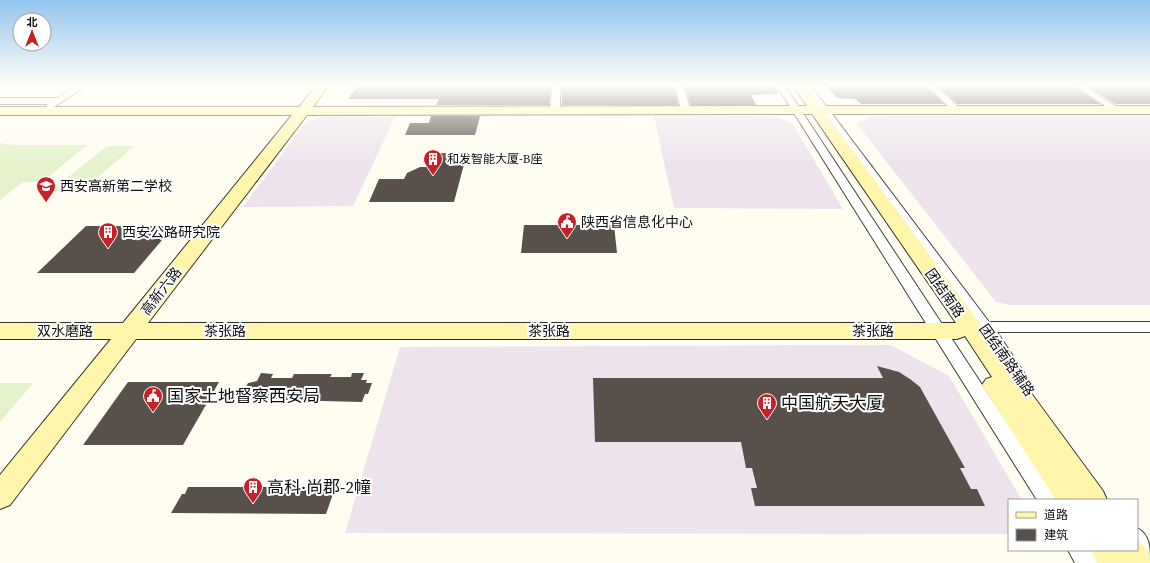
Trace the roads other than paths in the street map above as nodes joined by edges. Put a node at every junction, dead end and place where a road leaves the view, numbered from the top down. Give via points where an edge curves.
1 (301, 112) edge
2 (813, 112) edge
3 (813, 112) edge
4 (1150, 327) edge
5 (962, 329) junction
6 (0, 331) edge
7 (129, 331) junction
8 (0, 496) edge
9 (1047, 499) edge
10 (1071, 499) edge
11 (1092, 499) edge
12 (1107, 499) edge
13 (1138, 539) edge
14 (1080, 551) edge
15 (1107, 551) edge
16 (1129, 551) edge
17 (1150, 554) edge
18 (1088, 563) edge
19 (1115, 563) edge
20 (1138, 563) edge

1 - 7 street, 高新六路
2 - 5 street, 团结南路
3 - 5 street, 团结南路辅路
4 - 5 street
5 - 7 street, 茶张路
5 - 9 street, 团结南路辅路
5 - 10 street, 团结南路
5 - 11 street, 团结南路
5 - 12 street, 团结南路辅路
6 - 7 street, 双水磨路
7 - 8 street, 高新六路
13 - 17 street
14 - 18 street
15 - 19 street
16 - 20 street

